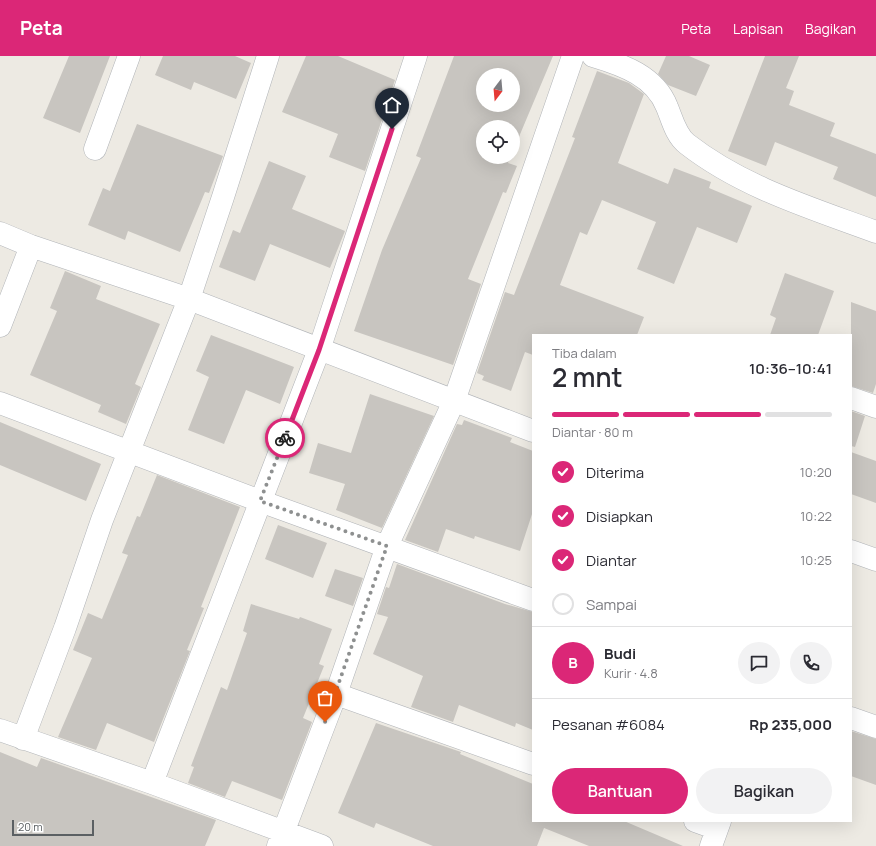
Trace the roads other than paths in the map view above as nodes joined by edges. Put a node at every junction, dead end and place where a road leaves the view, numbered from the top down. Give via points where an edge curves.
1 (129, 56) edge
2 (268, 56) edge
3 (416, 56) edge
4 (573, 56) edge
5 (593, 56) edge
6 (95, 149) dead end
7 (876, 232) edge
8 (0, 233) edge
9 (31, 246) junction
10 (189, 299) junction
11 (0, 326) edge
12 (319, 350) junction
13 (852, 398) edge
14 (454, 401) junction
15 (0, 403) edge
16 (876, 407) edge
17 (532, 431) edge
18 (129, 452) junction
19 (260, 501) junction
20 (387, 546) junction
21 (852, 551) edge
22 (876, 560) edge
23 (532, 600) edge
24 (336, 694) junction
25 (852, 718) edge
26 (876, 727) edge
27 (0, 730) edge
28 (23, 739) junction
29 (532, 764) edge
30 (152, 783) junction
31 (697, 822) edge
32 (716, 832) edge
33 (281, 839) edge
34 (322, 846) edge

1 - 6 street
2 - 10 street
3 - 12 street
4 - 14 street
5 - 7 street via 636,72 658,89 684,143 698,153 756,186
8 - 9 street
9 - 10 street
9 - 11 street
10 - 12 street
10 - 18 street
12 - 14 street
12 - 19 street
13 - 16 street
14 - 17 street
14 - 20 street
15 - 18 street
18 - 19 street
18 - 28 street
19 - 20 street
19 - 30 street
20 - 23 street
20 - 24 street
21 - 22 street
24 - 29 street
24 - 33 street
25 - 26 street
27 - 28 street
28 - 30 street
30 - 33 street
31 - 32 street
33 - 34 street

